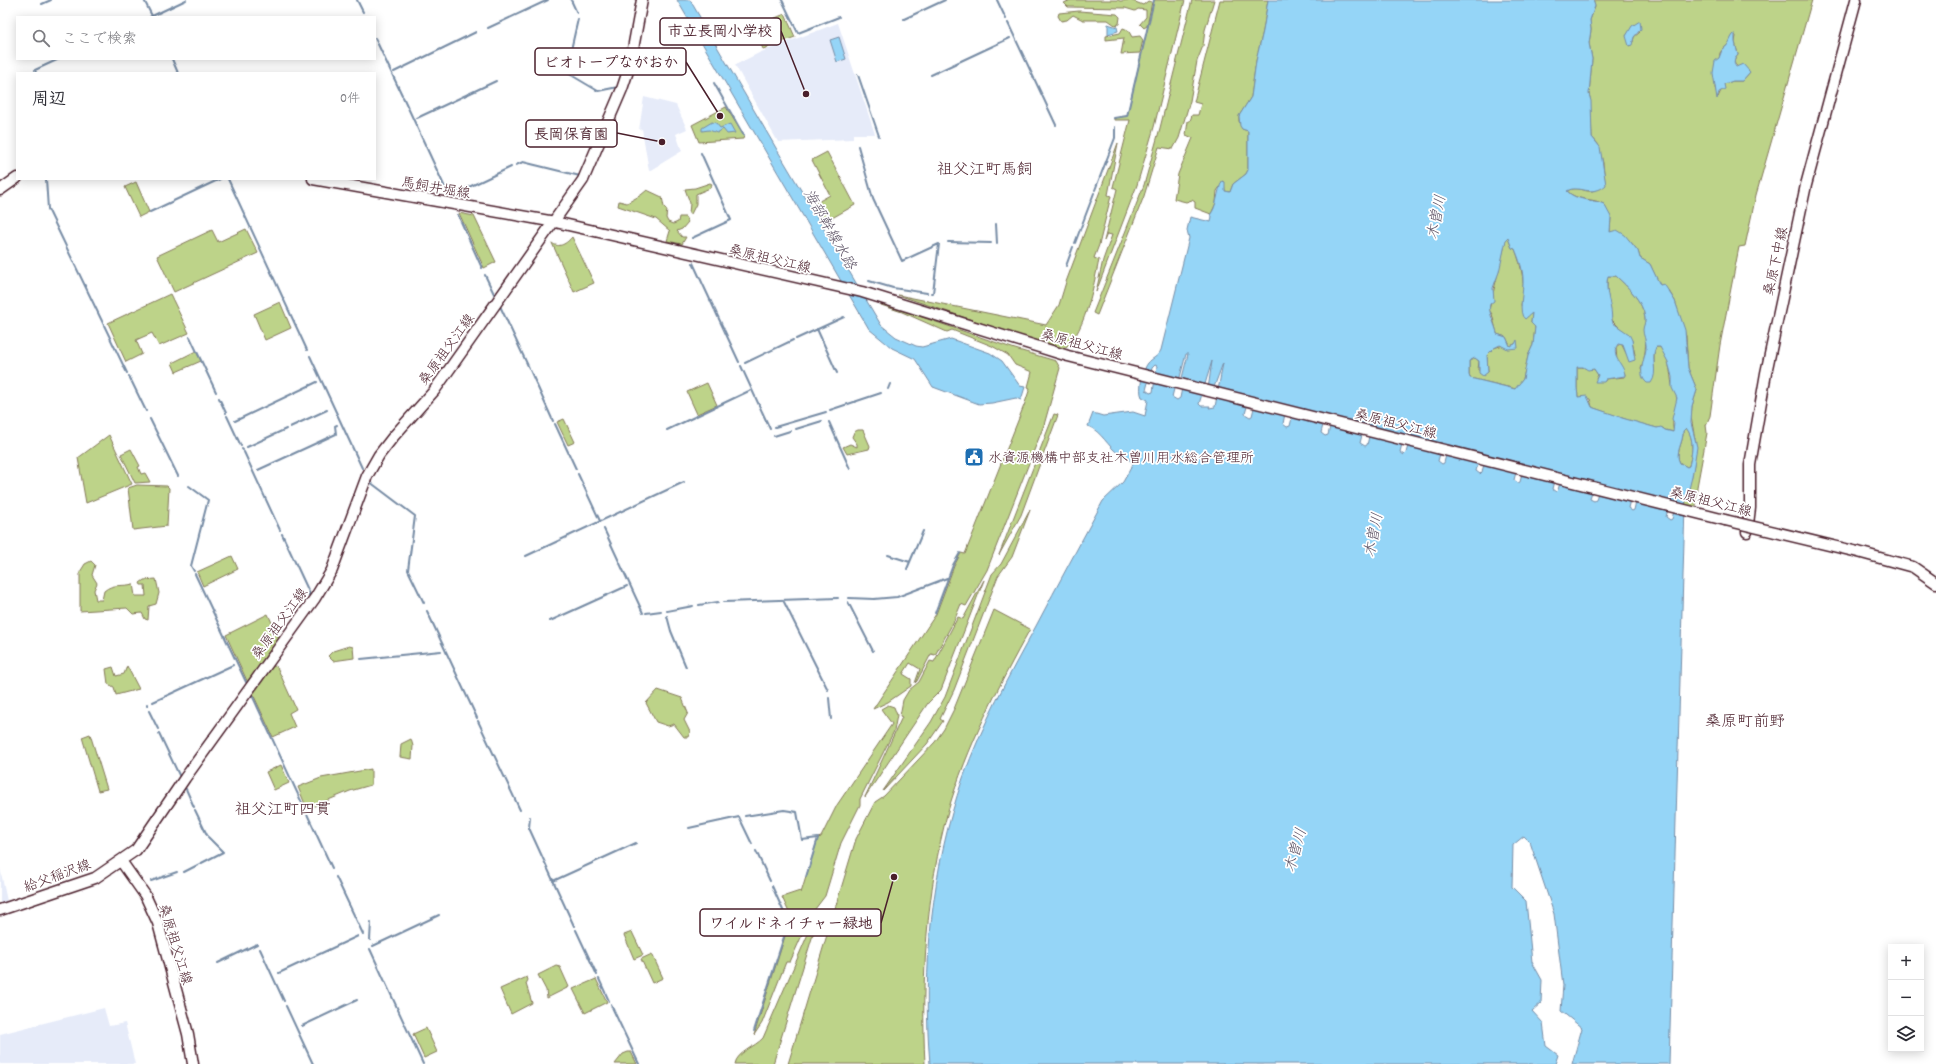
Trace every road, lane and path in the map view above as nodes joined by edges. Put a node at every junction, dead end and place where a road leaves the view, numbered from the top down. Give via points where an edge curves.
1 (642, 0) edge
2 (1856, 0) edge
3 (16, 179) edge
4 (319, 180) edge
5 (0, 190) edge
6 (555, 222) junction
7 (1747, 532) dead end
8 (1936, 583) edge
9 (121, 861) junction
10 (0, 910) edge
11 (193, 1064) edge

1 - 6 main road via 630,65 622,89 583,180
2 - 7 main road, 桑原下中線 via 1806,185 1766,373 1750,465
3 - 5 main road
4 - 6 main road, 馬飼井堀線
6 - 8 main road, 桑原祖父江線, bridge via 862,292 1078,359 1858,552 1913,567
6 - 9 main road, 桑原祖父江線 via 434,391 379,455 367,476 323,585 136,850
9 - 10 main road, 給父稲沢線 via 95,878
9 - 11 main road, 桑原祖父江線 via 145,895 158,923 188,1034

